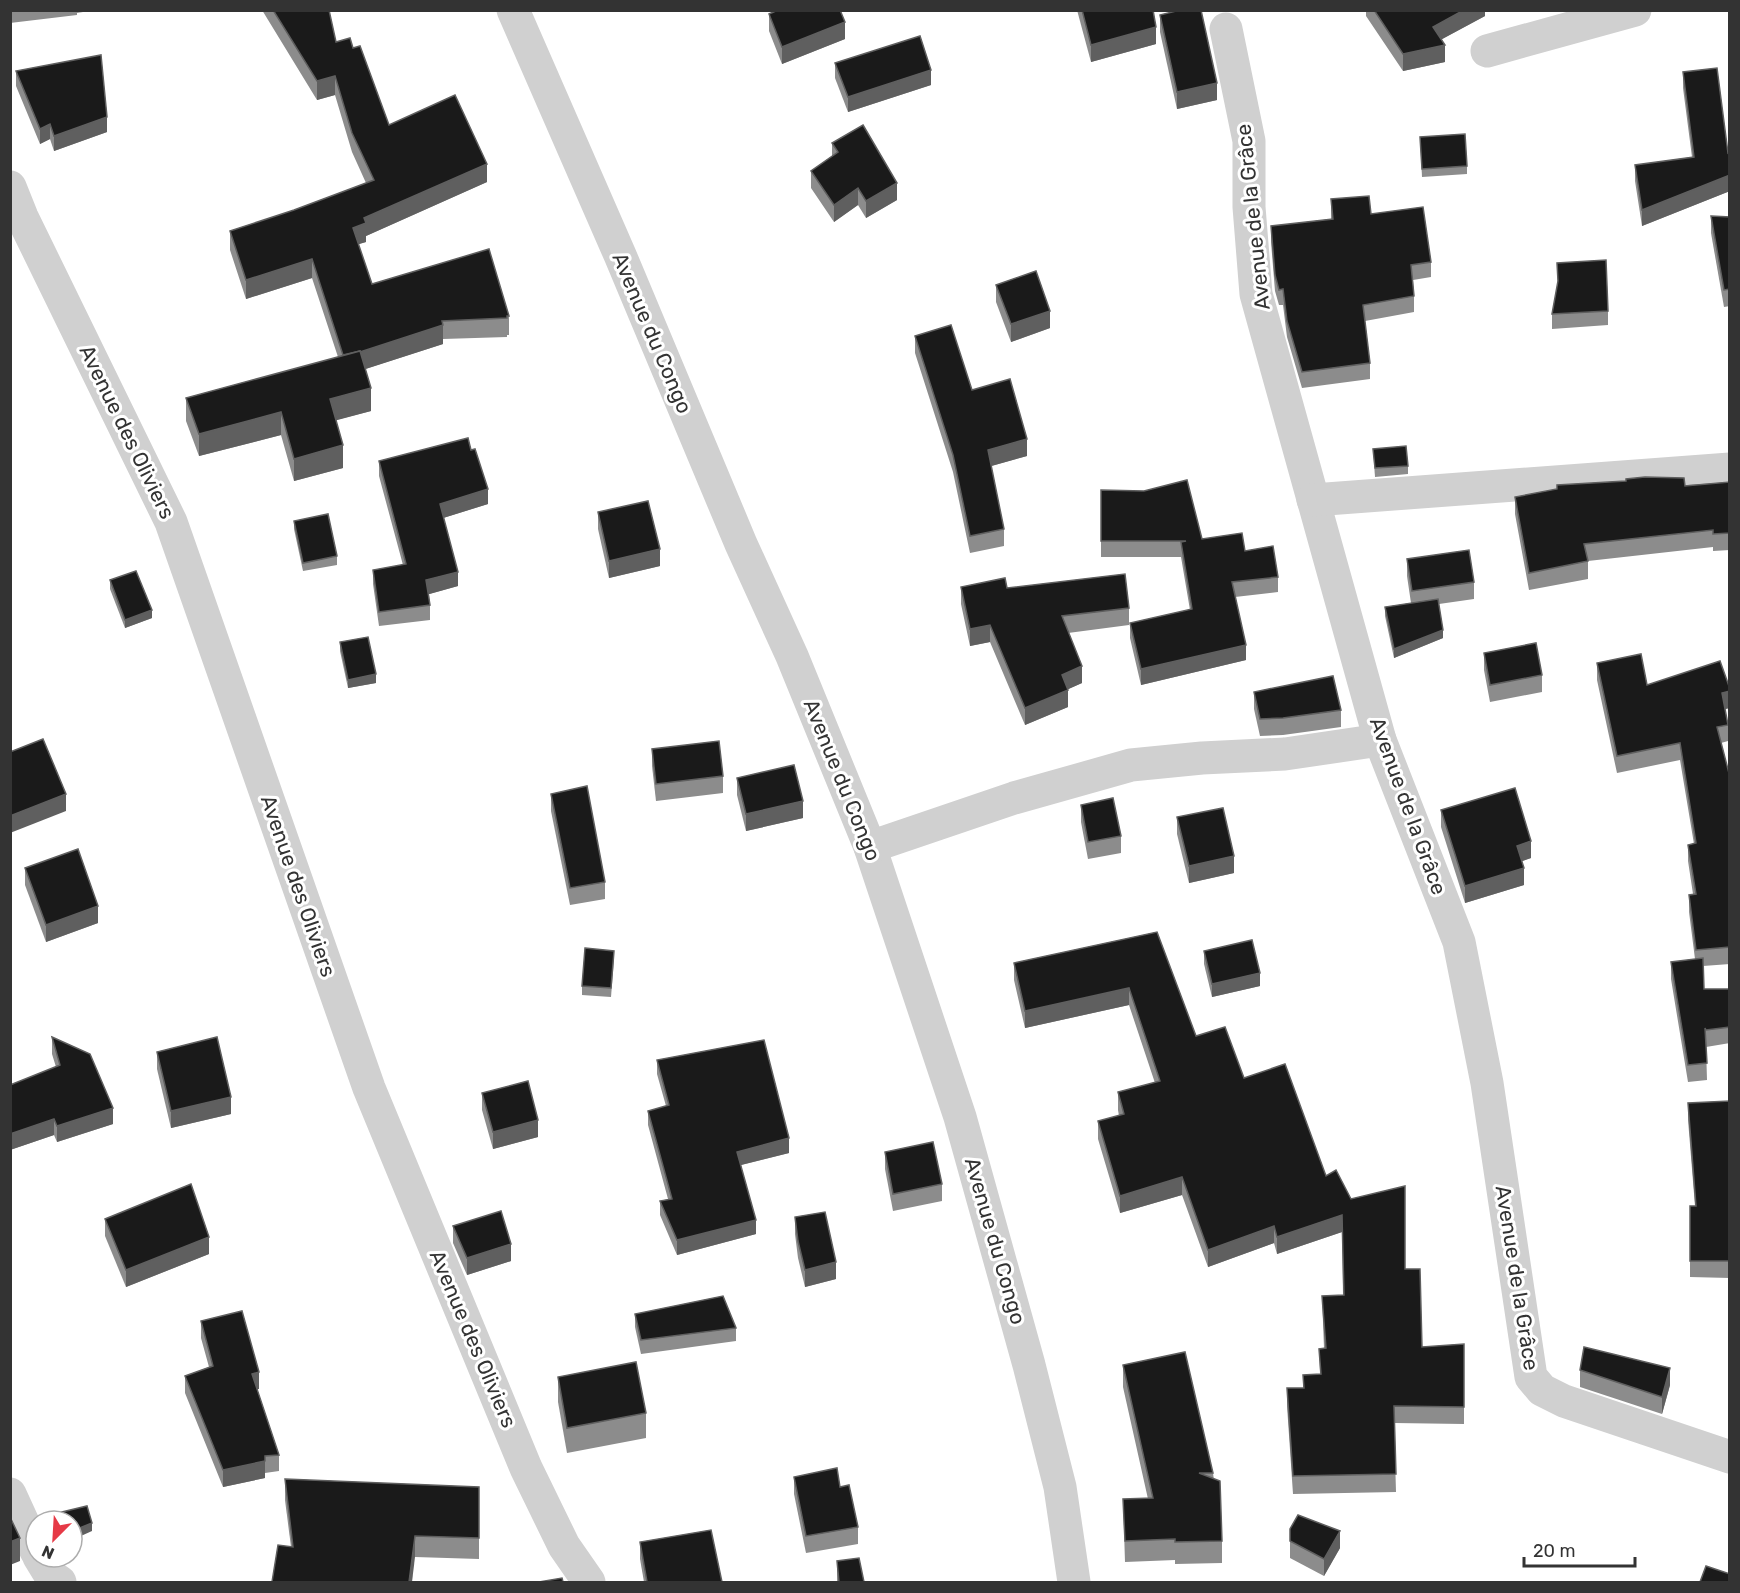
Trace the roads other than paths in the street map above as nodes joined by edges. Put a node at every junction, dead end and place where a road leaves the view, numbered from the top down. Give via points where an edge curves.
1 (513, 10) edge
2 (1635, 10) edge
3 (1226, 29) dead end
4 (1486, 51) dead end
5 (10, 187) edge
6 (1730, 469) edge
7 (1313, 500) junction
8 (1380, 740) junction
9 (870, 847) junction
10 (1730, 1457) edge
11 (10, 1494) edge
12 (24, 1525) edge
13 (46, 1569) edge
14 (60, 1582) edge
15 (589, 1582) edge
16 (1074, 1582) edge

1 - 9 street, Avenue du Congo via 792,656
2 - 4 street
3 - 7 street, Avenue de la Grâce via 1249,141 1249,207 1256,294
5 - 15 street, Avenue des Oliviers via 171,522 369,1088 526,1468 564,1546
6 - 7 street
7 - 8 street, Avenue de la Grâce
8 - 9 street via 1285,754 1131,765 1014,798
8 - 10 street, Avenue de la Grâce via 1459,942 1487,1083 1531,1377 1542,1390 1564,1401
9 - 16 street, Avenue du Congo via 960,1117 1011,1297 1060,1487
11 - 12 street
13 - 14 street

